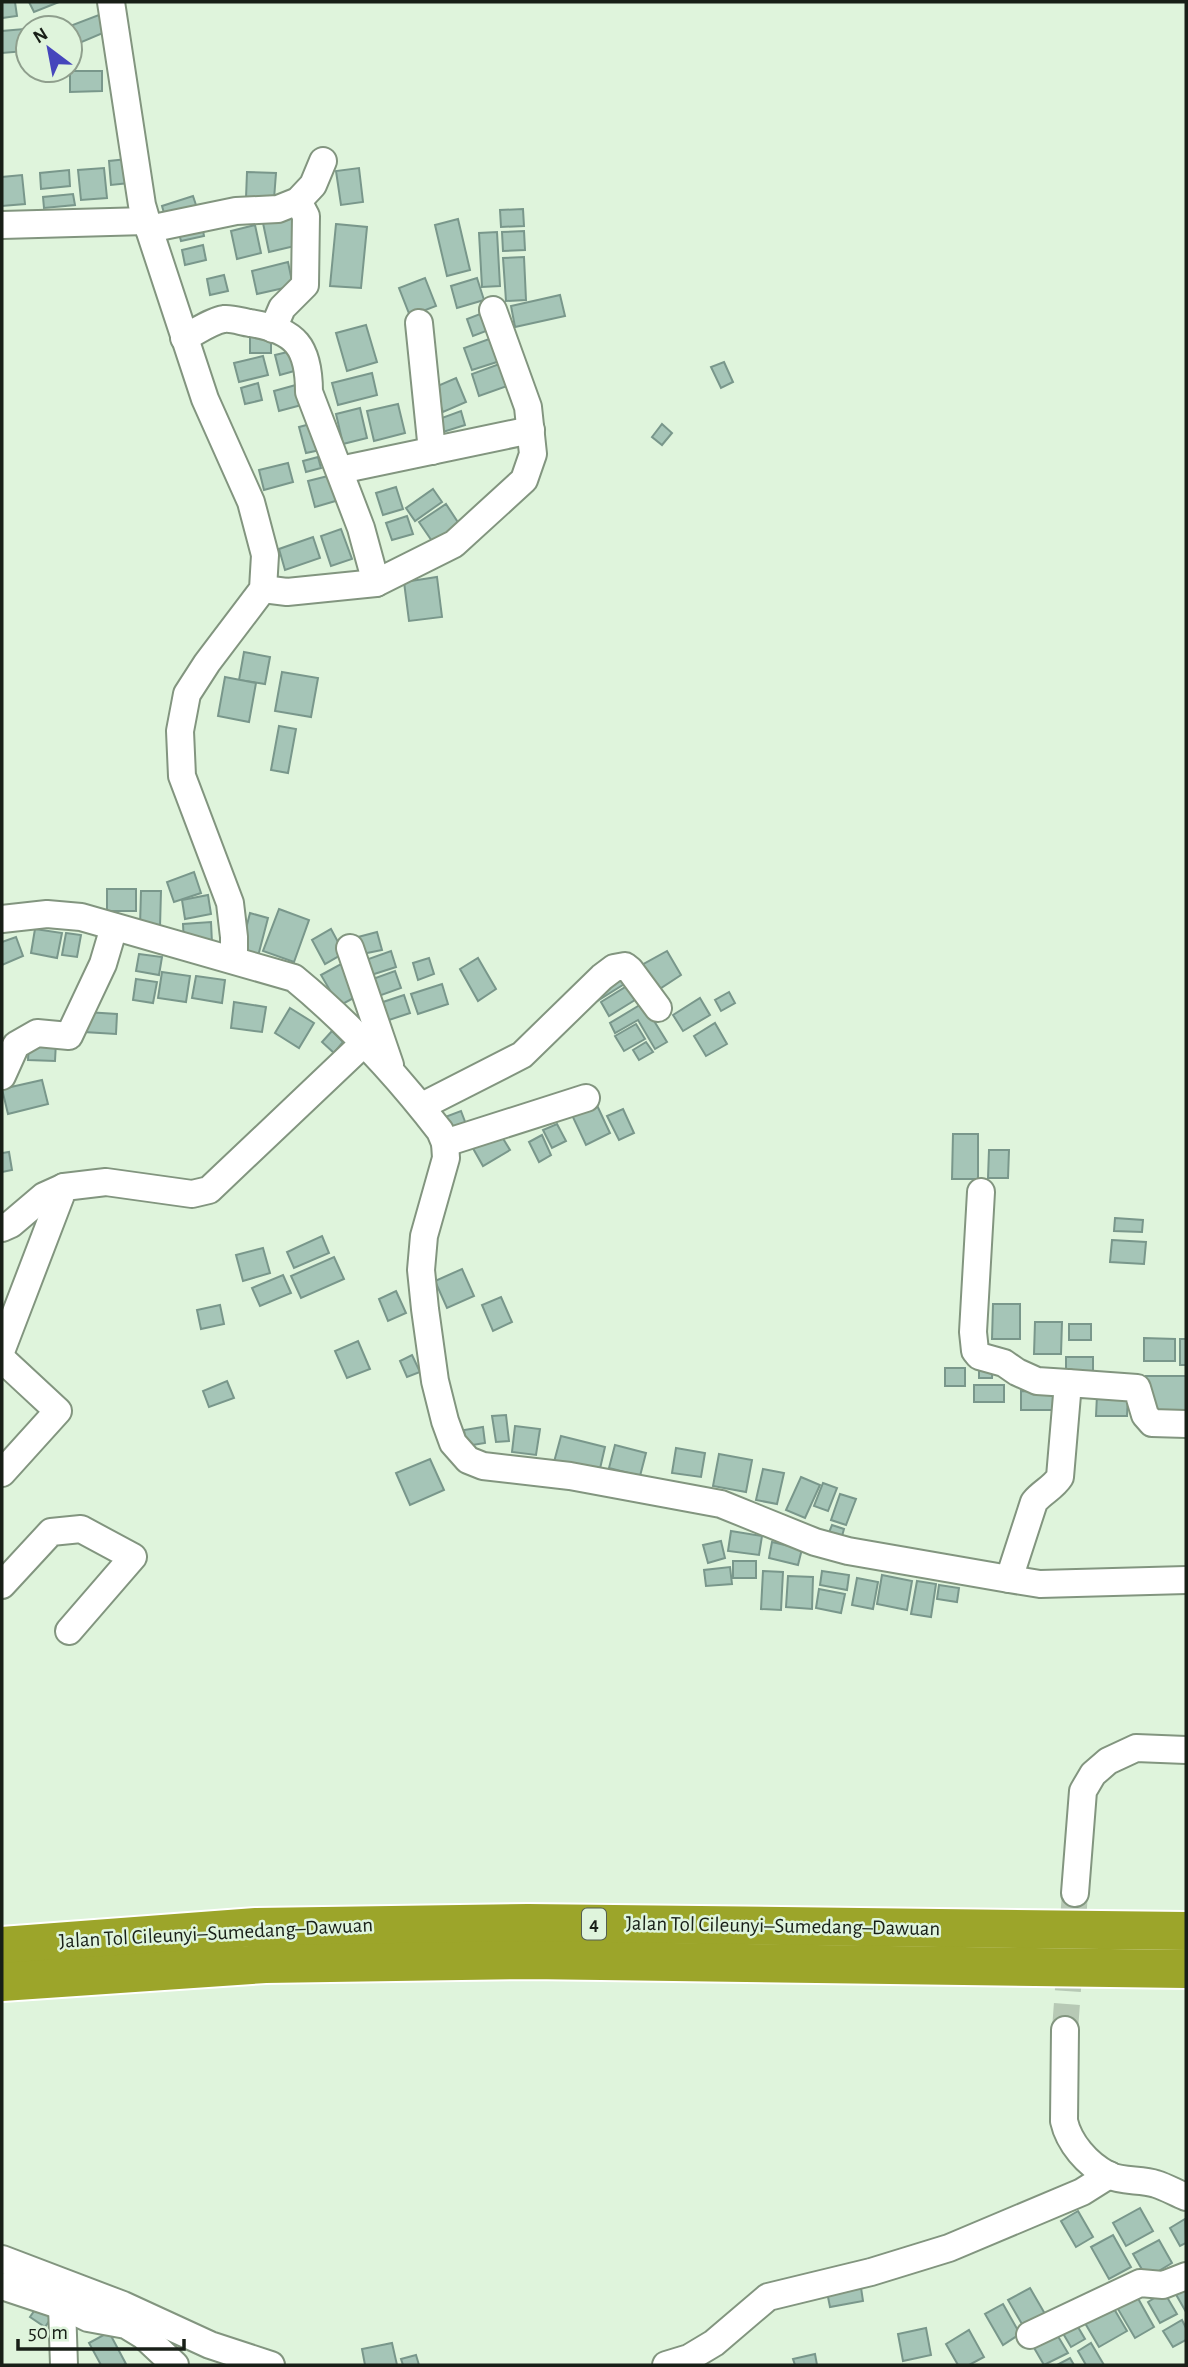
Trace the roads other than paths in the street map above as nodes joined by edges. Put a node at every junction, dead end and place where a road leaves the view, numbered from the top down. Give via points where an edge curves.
1 (111, 2) edge
2 (323, 161) dead end
3 (298, 201) junction
4 (2, 225) edge
5 (148, 225) junction
6 (493, 310) dead end
7 (419, 323) dead end
8 (273, 329) junction
9 (184, 338) junction
10 (531, 430) junction
11 (432, 451) junction
12 (340, 470) junction
13 (376, 583) junction
14 (263, 589) junction
15 (2, 919) edge
16 (114, 927) junction
17 (350, 948) dead end
18 (234, 960) junction
19 (659, 1008) dead end
20 (364, 1043) junction
21 (392, 1070) junction
22 (2, 1076) edge
23 (586, 1098) dead end
24 (422, 1106) junction
25 (445, 1143) junction
26 (64, 1187) junction
27 (981, 1192) dead end
28 (2, 1228) edge
29 (2, 1349) edge
30 (2, 1359) edge
31 (1068, 1383) junction
32 (1186, 1424) edge
33 (2, 1473) edge
34 (1009, 1579) junction
35 (1186, 1580) edge
36 (2, 1585) edge
37 (69, 1631) dead end
38 (1186, 1750) edge
39 (1075, 1893) tunnel mouth
40 (1186, 1931) edge
41 (2, 1946) edge
42 (1186, 1969) edge
43 (2, 1982) edge
44 (1065, 2030) tunnel mouth
45 (1109, 2175) junction
46 (1186, 2197) edge
47 (2, 2259) edge
48 (1186, 2276) edge
49 (2, 2286) edge
50 (62, 2306) junction
51 (1030, 2335) dead end
52 (64, 2365) edge
53 (175, 2365) edge
54 (271, 2365) edge
55 (666, 2365) edge

1 - 5 street
2 - 3 street via 313,185
3 - 5 street via 278,209
3 - 8 street via 306,216 305,285 282,308
4 - 5 street
5 - 9 street
6 - 10 street via 528,407
7 - 11 street
8 - 9 street via 223,319
8 - 12 street via 302,349 309,369 309,392
9 - 14 street via 205,399 251,502 265,555
10 - 11 street
10 - 13 street via 533,454 524,480 454,544
11 - 12 street
12 - 13 street
13 - 14 street via 288,592
14 - 18 street via 187,694 180,731 182,776 230,903
15 - 16 street via 47,914 81,917
16 - 18 street
16 - 22 street via 103,964 69,1035 37,1033 16,1045
17 - 21 street
18 - 20 street via 294,978
19 - 24 street via 631,970 614,968 522,1055
20 - 21 street
20 - 26 street via 209,1190 192,1194 106,1182
21 - 24 street
23 - 25 street
24 - 25 street
25 - 34 street via 446,1158 424,1236 421,1270 435,1381 453,1443 468,1460 721,1504 848,1551
26 - 28 street via 44,1196
26 - 29 street
27 - 31 street via 975,1351 1037,1381
30 - 33 street via 58,1411
31 - 32 street via 1137,1388 1152,1423
31 - 34 street via 1060,1477 1034,1502
34 - 35 street via 1040,1584
36 - 37 street via 51,1532 81,1530 133,1557
38 - 39 street via 1136,1748 1093,1774 1083,1791
40 - 41 highway, Jalan Tol Cileunyi–Sumedang–Dawuan / 4 via 528,1923 256,1927
42 - 43 highway, Jalan Tol Cileunyi–Sumedang–Dawuan / 4 via 529,1960 265,1964
44 - 45 street via 1065,2126 1083,2154
45 - 46 street via 1155,2183
45 - 55 street via 1082,2192 949,2249 768,2297 714,2343
47 - 54 street via 123,2305 210,2345
48 - 51 street via 1163,2285 1140,2283
49 - 50 street
50 - 52 street
50 - 53 street via 88,2318 125,2325

